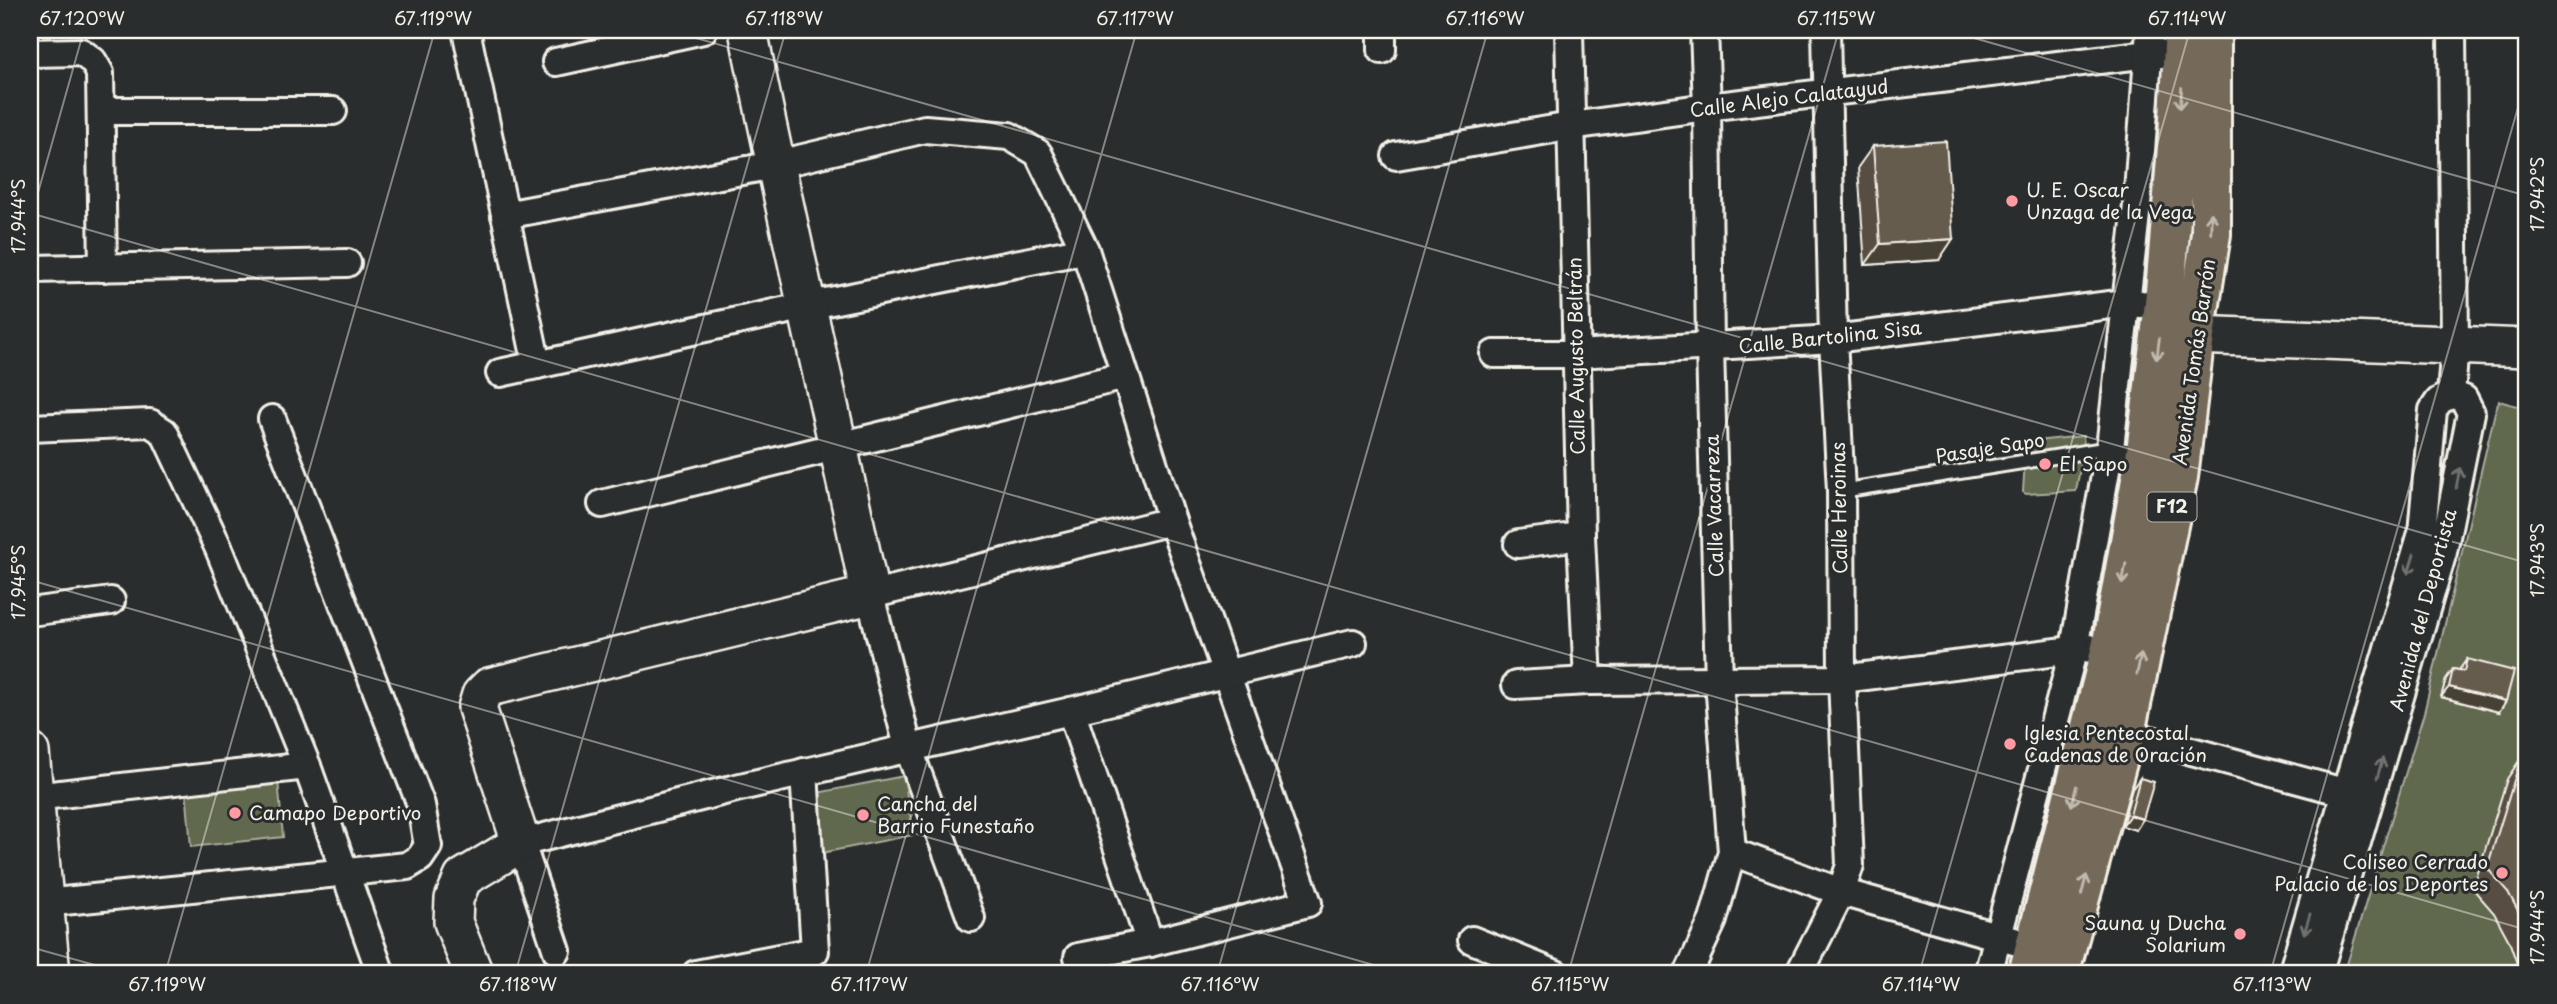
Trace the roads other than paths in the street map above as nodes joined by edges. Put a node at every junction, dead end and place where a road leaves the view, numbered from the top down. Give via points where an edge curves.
1 (466, 30) edge
2 (703, 30) edge
3 (748, 30) edge
4 (1569, 30) edge
5 (1704, 30) edge
6 (1826, 30) edge
7 (2452, 30) edge
8 (2176, 40) edge
9 (30, 53) edge
10 (556, 62) dead end
11 (1828, 93) junction
12 (1707, 107) junction
13 (101, 111) junction
14 (333, 111) dead end
15 (1571, 126) junction
16 (1396, 156) dead end
17 (774, 165) junction
18 (505, 215) junction
19 (1085, 250) junction
20 (347, 263) dead end
21 (103, 268) junction
22 (30, 269) edge
23 (2126, 303) junction
24 (2164, 304) junction
25 (806, 306) junction
26 (2195, 335) junction
27 (1833, 339) junction
28 (2455, 345) junction
29 (1710, 348) junction
30 (2527, 348) edge
31 (1494, 354) dead end
32 (1576, 354) junction
33 (537, 365) junction
34 (500, 373) dead end
35 (1125, 376) junction
36 (2451, 394) junction
37 (272, 419) dead end
38 (30, 428) edge
39 (840, 446) junction
40 (2128, 450) junction
41 (1841, 491) junction
42 (602, 503) dead end
43 (1172, 522) junction
44 (1581, 536) junction
45 (1518, 544) dead end
46 (870, 595) junction
47 (111, 601) dead end
48 (30, 612) edge
49 (1353, 643) dead end
50 (2074, 648) junction
51 (2112, 648) junction
52 (1227, 675) junction
53 (1842, 679) junction
54 (1588, 681) junction
55 (1719, 681) junction
56 (1516, 685) dead end
57 (1071, 711) junction
58 (2125, 733) junction
59 (908, 747) junction
60 (30, 752) edge
61 (307, 766) junction
62 (804, 772) junction
63 (34, 797) junction
64 (2358, 797) junction
65 (521, 843) junction
66 (1732, 852) junction
67 (345, 874) junction
68 (1842, 892) junction
69 (44, 903) junction
70 (971, 918) dead end
71 (1997, 938) junction
72 (1472, 940) dead end
73 (1150, 943) junction
74 (557, 951) dead end
75 (1078, 957) dead end
76 (2041, 965) edge
77 (51, 974) edge
78 (381, 974) edge
79 (474, 974) edge
80 (696, 974) edge
81 (1556, 974) edge
82 (1688, 974) edge
83 (1799, 974) edge
84 (1988, 974) edge
85 (2292, 974) edge
86 (2318, 974) edge

1 - 18 street
2 - 10 street
3 - 17 street
4 - 15 street, Calle Augusto Beltrán
5 - 12 street, Calle Vacarreza
6 - 11 street, Calle Heroinas
7 - 28 street
8 - 11 street, Calle Alejo Calatayud
8 - 23 street
8 -> 24 main road, Avenida Tomás Barrón / F12
26 -> 8 main road, Avenida Tomás Barrón / F12 via 2211,234
9 - 13 street via 81,52 93,61 100,73
11 - 12 street, Calle Alejo Calatayud
11 - 27 street, Calle Heroinas
12 - 15 street, Calle Alejo Calatayud
12 - 29 street, Calle Vacarreza
13 - 14 street
13 - 21 street
15 - 16 street, Calle Alejo Calatayud
15 - 32 street, Calle Augusto Beltrán
17 - 18 street
17 - 19 street via 925,129 1009,136 1038,153
17 - 25 street
18 - 33 street
19 - 25 street
19 - 35 street
20 - 21 street
21 - 22 street
23 - 24 street, Calle Bartolina Sisa
23 - 27 street, Calle Bartolina Sisa
23 - 40 street
24 -> 40 main road, Avenida Tomás Barrón / F12
25 - 33 street
25 - 39 street
26 - 28 street
58 -> 26 main road, Avenida Tomás Barrón / F12 via 2178,477
27 - 29 street, Calle Bartolina Sisa
27 - 41 street, Calle Heroinas
28 - 30 street
28 - 36 street
29 - 32 street, Calle Bartolina Sisa
29 - 55 street, Calle Vacarreza
31 - 32 street, Calle Bartolina Sisa
32 - 44 street, Calle Augusto Beltrán
33 - 34 street
35 - 39 street
35 - 43 street
36 -> 64 street, Avenida del Deportista via 2433,410 2422,533
64 -> 36 street, Avenida del Deportista via 2443,552 2471,413 2464,398
37 - 67 street via 421,805 428,846 407,866
38 - 61 street via 150,423 164,432 219,549
39 - 42 street
39 - 46 street
40 - 41 lane, Pasaje Sapo
40 - 50 street
40 -> 51 main road, Avenida Tomás Barrón / F12
41 - 53 street, Calle Heroinas
43 - 46 street
43 - 52 street
44 - 45 street
44 - 54 street, Calle Augusto Beltrán
46 - 59 street
46 - 65 street via 489,687 477,708
47 - 48 street
49 - 52 street
50 - 51 street
50 - 53 street
50 - 71 street
51 -> 76 main road, Avenida Tomás Barrón / F12
52 - 57 street
52 - 73 street via 1308,903
53 - 55 street
53 - 68 street, Calle Heroinas via 1850,865
54 - 55 street
54 - 56 street
55 - 66 street, Calle Vacarreza
57 - 59 street
57 - 73 street
58 - 64 street
76 -> 58 main road, Avenida Tomás Barrón / F12
59 - 62 street
59 - 70 street
60 - 63 street
61 - 63 street
61 - 67 street
62 - 65 street
62 - 80 street via 815,951
63 - 69 street
64 -> 85 street, Avenida del Deportista
64 - 86 street, Avenida del Deportista
65 - 74 street
65 - 79 street via 463,878 454,899 453,922
66 - 68 street
66 - 82 street, Calle Vacarreza via 1713,920
67 - 69 street
67 - 78 street
68 - 71 street
68 - 83 street, Calle Heroinas
69 - 77 street
71 - 76 street
71 - 84 street
72 - 81 street
73 - 75 street

